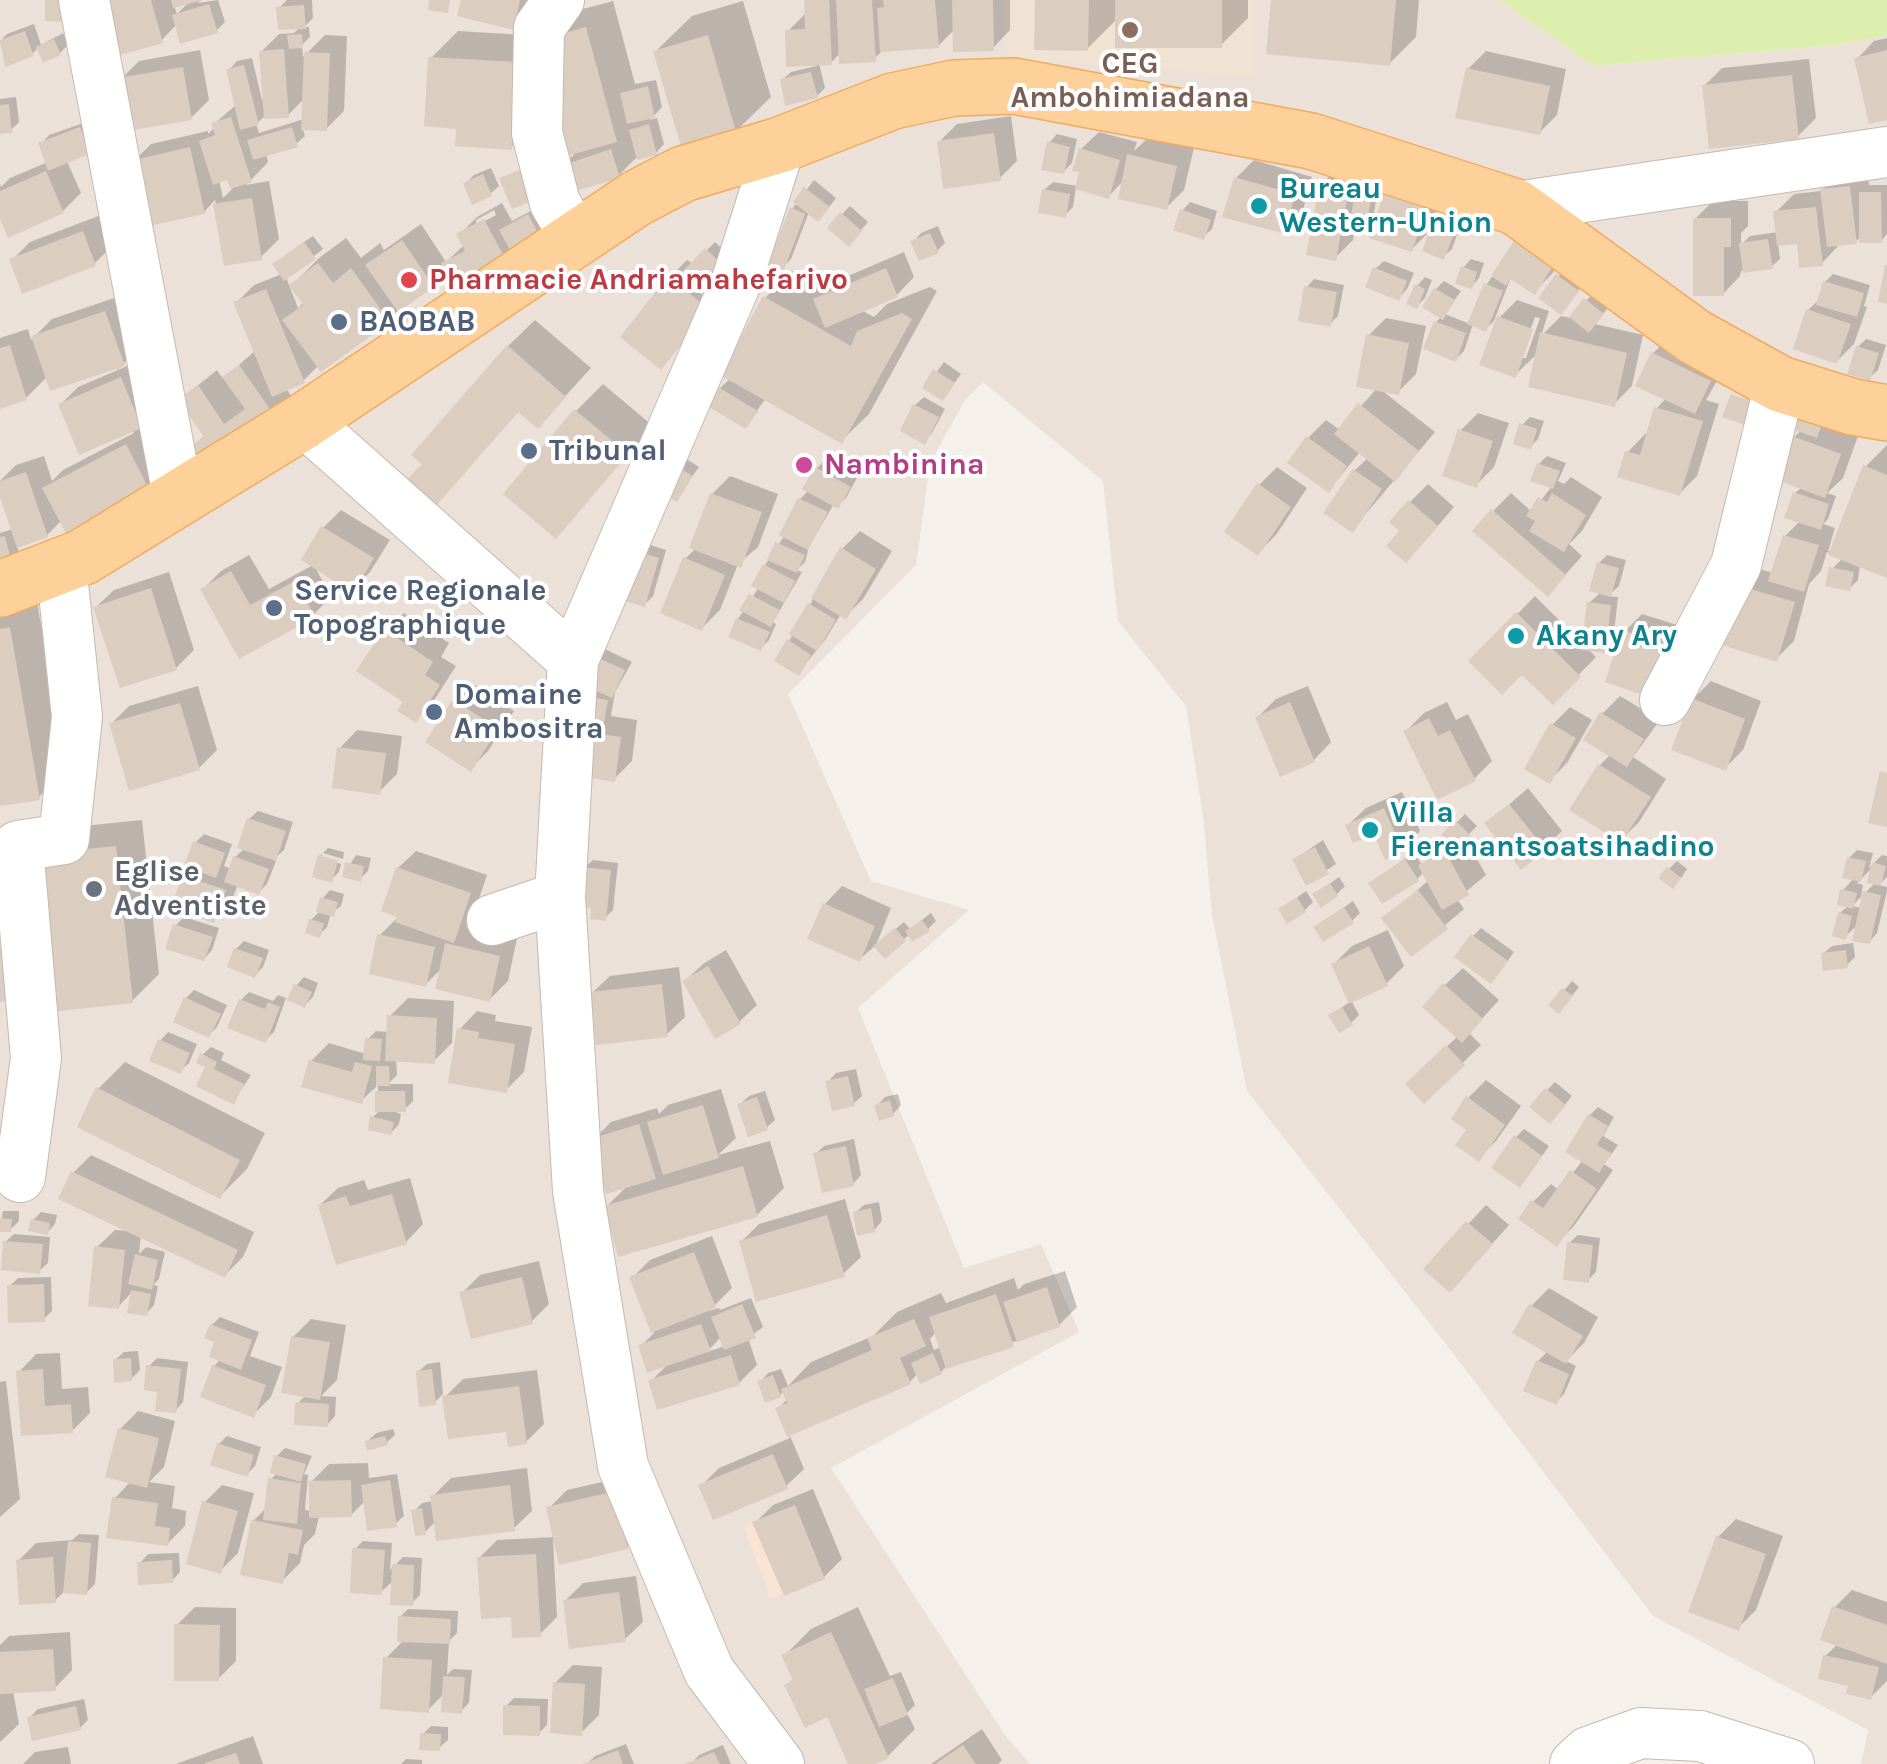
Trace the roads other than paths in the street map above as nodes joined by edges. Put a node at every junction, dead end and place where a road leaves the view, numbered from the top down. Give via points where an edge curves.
1 (84, 0) edge
2 (559, 0) edge
3 (780, 145) junction
4 (1887, 152) edge
5 (1516, 207) junction
6 (576, 239) junction
7 (1780, 384) junction
8 (1887, 413) edge
9 (304, 420) junction
10 (178, 496) junction
11 (61, 566) junction
12 (0, 588) edge
13 (574, 660) junction
14 (1665, 700) dead end
15 (560, 897) junction
16 (492, 920) dead end
17 (20, 1177) dead end
18 (779, 1764) edge
19 (1575, 1764) edge
20 (1789, 1764) edge

1 - 10 street
2 - 6 street via 538,28 537,133 554,203
3 - 5 main road via 894,101 954,88 1014,86 1311,141
3 - 6 main road via 683,174
3 - 13 street via 737,280
4 - 5 street
5 - 7 main road via 1695,337
6 - 9 main road
7 - 8 main road
7 - 14 street via 1736,565
9 - 10 main road
9 - 13 street
10 - 11 main road
11 - 12 main road
11 - 17 street via 76,718 64,838 18,846 36,1058
13 - 15 street
15 - 16 street
15 - 18 street via 578,1191 623,1466 709,1671
19 - 20 street via 1588,1752 1640,1733 1700,1736

